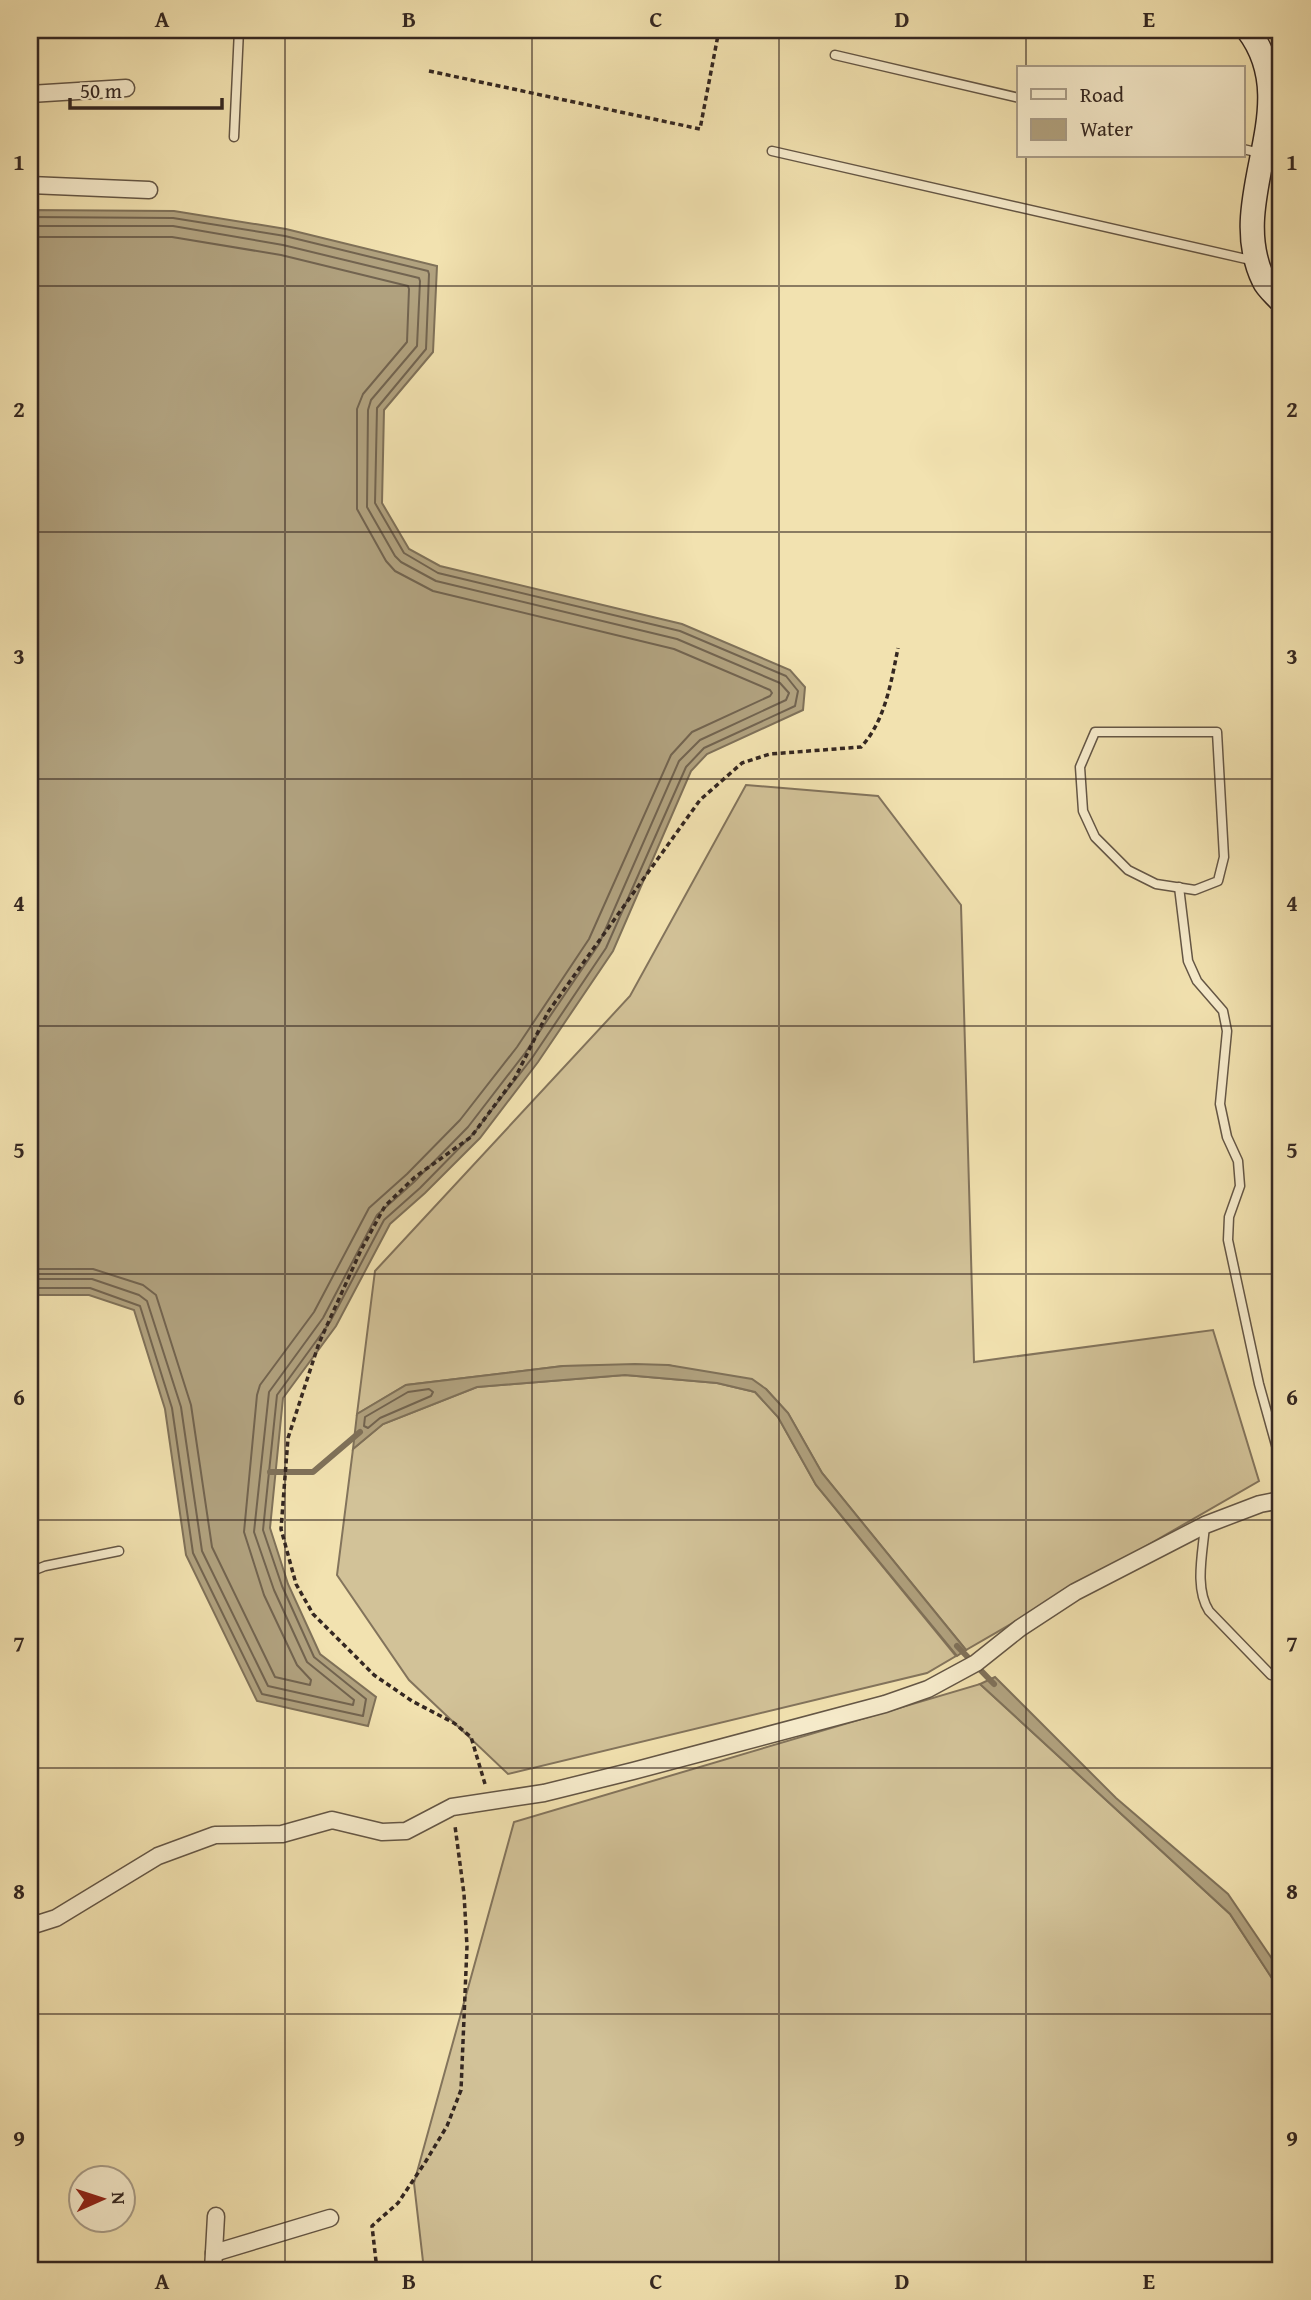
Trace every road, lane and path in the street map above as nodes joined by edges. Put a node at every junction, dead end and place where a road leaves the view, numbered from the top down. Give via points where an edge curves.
1 (239, 30) edge
2 (719, 30) edge
3 (1248, 30) edge
4 (835, 55) dead end
5 (429, 71) dead end
6 (126, 88) dead end
7 (30, 94) edge
8 (1017, 97) edge
9 (234, 136) dead end
10 (772, 151) dead end
11 (1253, 151) edge
12 (30, 185) edge
13 (149, 190) dead end
14 (1258, 262) junction
15 (1281, 301) edge
16 (898, 648) dead end
17 (1179, 887) junction
18 (1281, 1463) edge
19 (1281, 1500) edge
20 (1205, 1525) junction
21 (119, 1551) dead end
22 (30, 1572) edge
23 (1271, 1675) dead end
24 (485, 1786) dead end
25 (452, 1807) junction
26 (30, 1916) edge
27 (216, 2216) dead end
28 (330, 2218) dead end
29 (214, 2253) junction
30 (213, 2270) edge
31 (377, 2270) edge

1 - 9 lane
2 - 5 path via 699,129
3 - 11 street via 1270,78 1270,110
4 - 8 lane
6 - 7 street
10 - 14 lane
11 - 14 street via 1251,215
12 - 13 street
14 - 15 street via 1264,282
16 - 24 path via 874,733 861,747 770,754 742,764 700,800 548,1012 515,1078 471,1137 415,1177 385,1206 319,1343 288,1438 281,1529 296,1584 313,1614 374,1675 471,1737
17 - 17 lane via 1195,890 1218,881 1224,857 1217,732 1095,732 1080,766 1083,811 1095,837 1128,870 1156,884
17 - 18 lane via 1188,961 1197,981 1223,1011 1227,1031 1220,1104 1238,1161 1240,1186 1228,1217 1228,1240
19 - 20 street
20 - 23 lane via 1202,1601
20 - 25 street via 1075,1592 976,1663 928,1689 646,1768 539,1794
21 - 22 lane
25 - 26 street via 406,1831 382,1832 332,1820 282,1834 215,1835 158,1856 56,1918 34,1924
25 - 31 path via 467,1946 461,2090 426,2161 398,2203 372,2226
27 - 29 street
28 - 29 street
29 - 30 street

